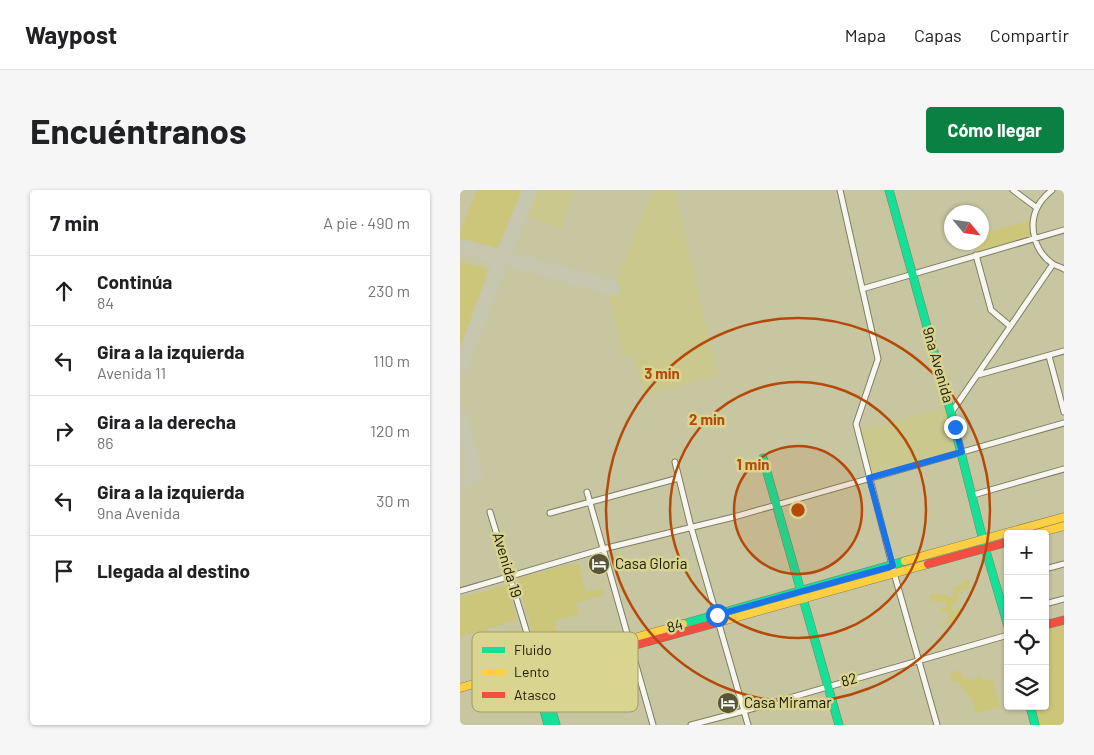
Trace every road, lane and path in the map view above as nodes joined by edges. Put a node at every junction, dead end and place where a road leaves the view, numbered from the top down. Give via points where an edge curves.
1 (840, 190) edge
2 (889, 190) edge
3 (1013, 190) edge
4 (1052, 190) edge
5 (1037, 208) junction
6 (1064, 230) edge
7 (1035, 238) junction
8 (976, 255) junction
9 (1053, 264) junction
10 (1064, 269) edge
11 (913, 274) junction
12 (862, 289) junction
13 (1010, 326) junction
14 (1064, 351) edge
15 (1048, 356) junction
16 (977, 375) junction
17 (1064, 412) edge
18 (952, 413) junction
19 (1064, 423) edge
20 (962, 452) junction
21 (763, 458) dead end
22 (675, 462) dead end
23 (1064, 469) edge
24 (679, 478) junction
25 (869, 478) junction
26 (587, 492) dead end
27 (973, 495) junction
28 (590, 502) junction
29 (776, 505) junction
30 (490, 512) dead end
31 (550, 513) dead end
32 (1064, 517) edge
33 (1064, 526) edge
34 (691, 527) junction
35 (1049, 530) edge
36 (1004, 542) edge
37 (985, 544) junction
38 (603, 549) junction
39 (1064, 564) edge
40 (1049, 568) edge
41 (893, 569) junction
42 (510, 576) junction
43 (460, 591) edge
44 (802, 595) junction
45 (1064, 599) edge
46 (1004, 600) edge
47 (1049, 603) edge
48 (718, 618) junction
49 (1064, 620) edge
50 (1049, 624) edge
51 (528, 632) edge
52 (626, 632) edge
53 (1004, 636) edge
54 (638, 640) edge
55 (919, 661) junction
56 (638, 674) edge
57 (828, 686) junction
58 (1031, 710) edge
59 (744, 711) junction
60 (544, 712) edge
61 (552, 712) edge
62 (548, 725) edge
63 (556, 725) edge
64 (653, 725) edge
65 (691, 725) edge
66 (748, 725) edge
67 (839, 725) edge
68 (937, 725) edge
69 (1035, 725) edge

1 - 12 street
2 - 11 main road, 9na Avenida
3 - 5 street
4 - 5 street
5 - 7 street via 1033,228
6 - 7 street
7 - 8 street
7 - 9 street via 1045,257
8 - 11 street
8 - 13 street via 991,310
9 - 10 street
9 - 13 street
11 - 12 street
11 - 18 main road, 9na Avenida
12 - 25 street via 878,359 856,424
13 - 16 street
14 - 15 street
15 - 16 street
15 - 17 street
16 - 18 street
18 - 20 main road, 9na Avenida
19 - 20 street
20 - 25 street
20 - 27 main road, 9na Avenida
21 - 29 main road
22 - 24 street
23 - 27 street
24 - 28 street
24 - 34 street
25 - 29 street
25 - 41 street
26 - 28 street
27 - 37 main road, 9na Avenida
28 - 31 street
28 - 38 street
29 - 34 street
29 - 44 main road
30 - 42 street, Avenida 19
32 - 37 main road, 84
33 - 35 main road
34 - 38 street
34 - 48 street
36 - 37 main road, 84
37 - 41 main road, 84
37 - 46 main road, 9na Avenida
38 - 42 street
38 - 52 street
39 - 40 street
41 - 44 main road, 84
41 - 55 street
42 - 43 street
42 - 51 street, Avenida 19
44 - 48 main road, 84
44 - 57 main road
45 - 47 street
48 - 54 main road, 84
48 - 59 street
49 - 50 main road
53 - 55 street, 82
55 - 57 street, 82
55 - 68 street
56 - 64 street
57 - 59 street, 82
57 - 67 main road
58 - 69 main road
59 - 65 street, 82
59 - 66 street
60 - 62 main road
61 - 63 main road

